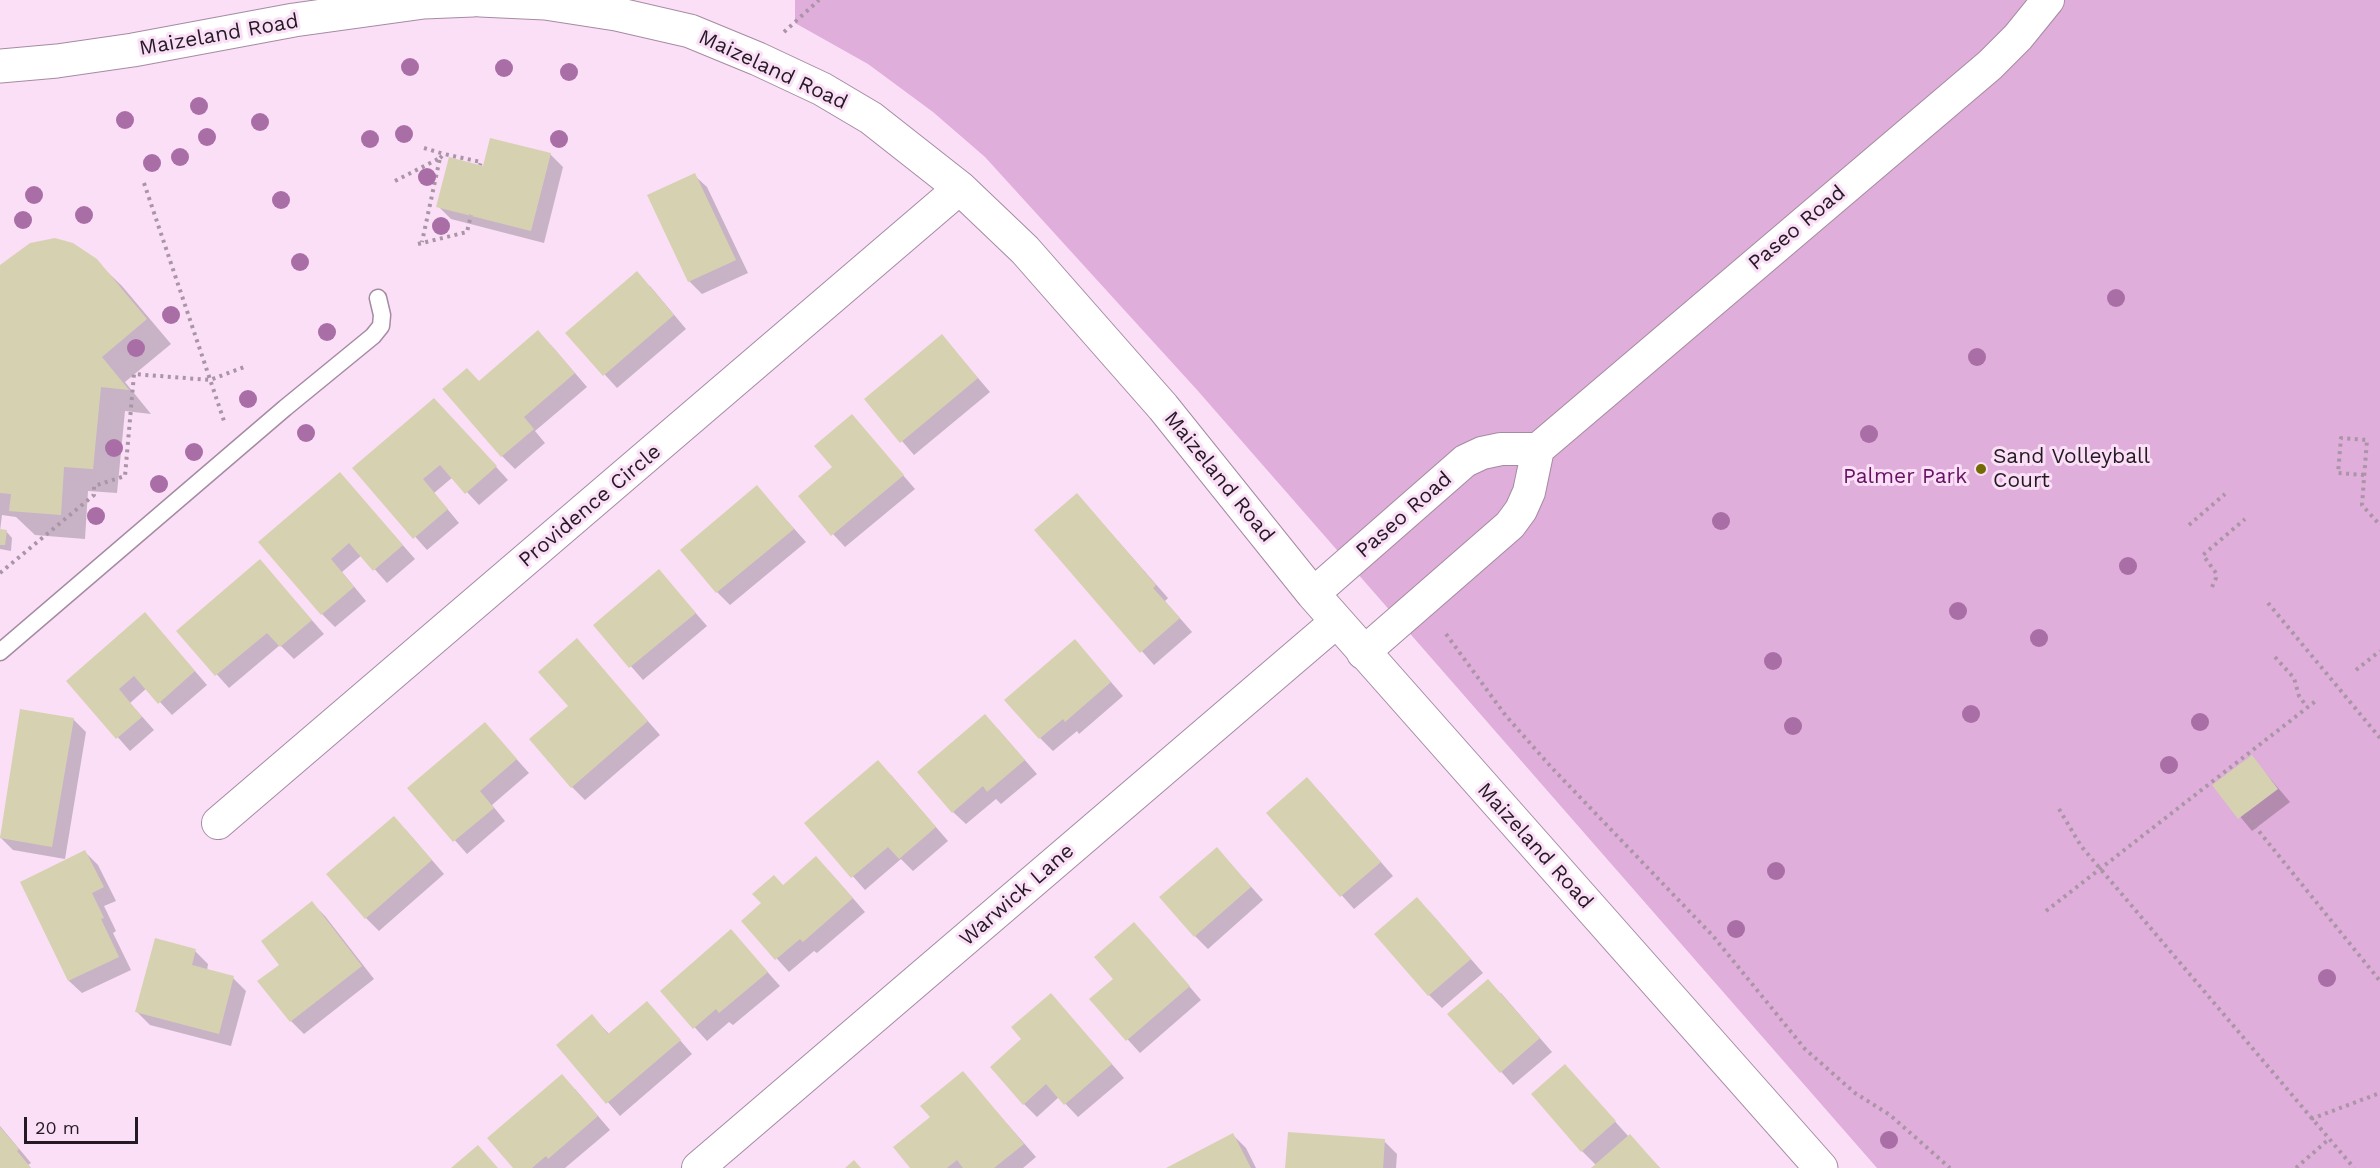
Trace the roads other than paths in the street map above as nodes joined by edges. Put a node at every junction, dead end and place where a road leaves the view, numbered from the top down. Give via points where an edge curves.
1 (473, 0) edge
2 (480, 0) edge
3 (2048, 0) edge
4 (0, 66) edge
5 (960, 188) junction
6 (378, 298) dead end
7 (1538, 449) junction
8 (1313, 594) junction
9 (1336, 621) junction
10 (0, 652) edge
11 (1363, 653) junction
12 (218, 823) dead end
13 (698, 1168) edge
14 (1821, 1168) edge

1 - 4 main road, Maizeland Road via 423,2 294,20 122,52
2 - 5 main road, Maizeland Road via 545,3 690,31 822,89 871,118
3 - 7 street, Paseo Road via 1990,65
5 - 8 main road, Maizeland Road via 1025,250 1164,407
5 - 12 street, Providence Circle
6 - 10 lane via 381,326 372,336
7 - 8 street, Paseo Road via 1501,449 1465,461
7 - 11 street via 1529,492 1510,525
8 - 9 main road, Maizeland Road
9 - 11 main road, Maizeland Road
9 - 13 street, Warwick Lane
11 - 14 main road, Maizeland Road

